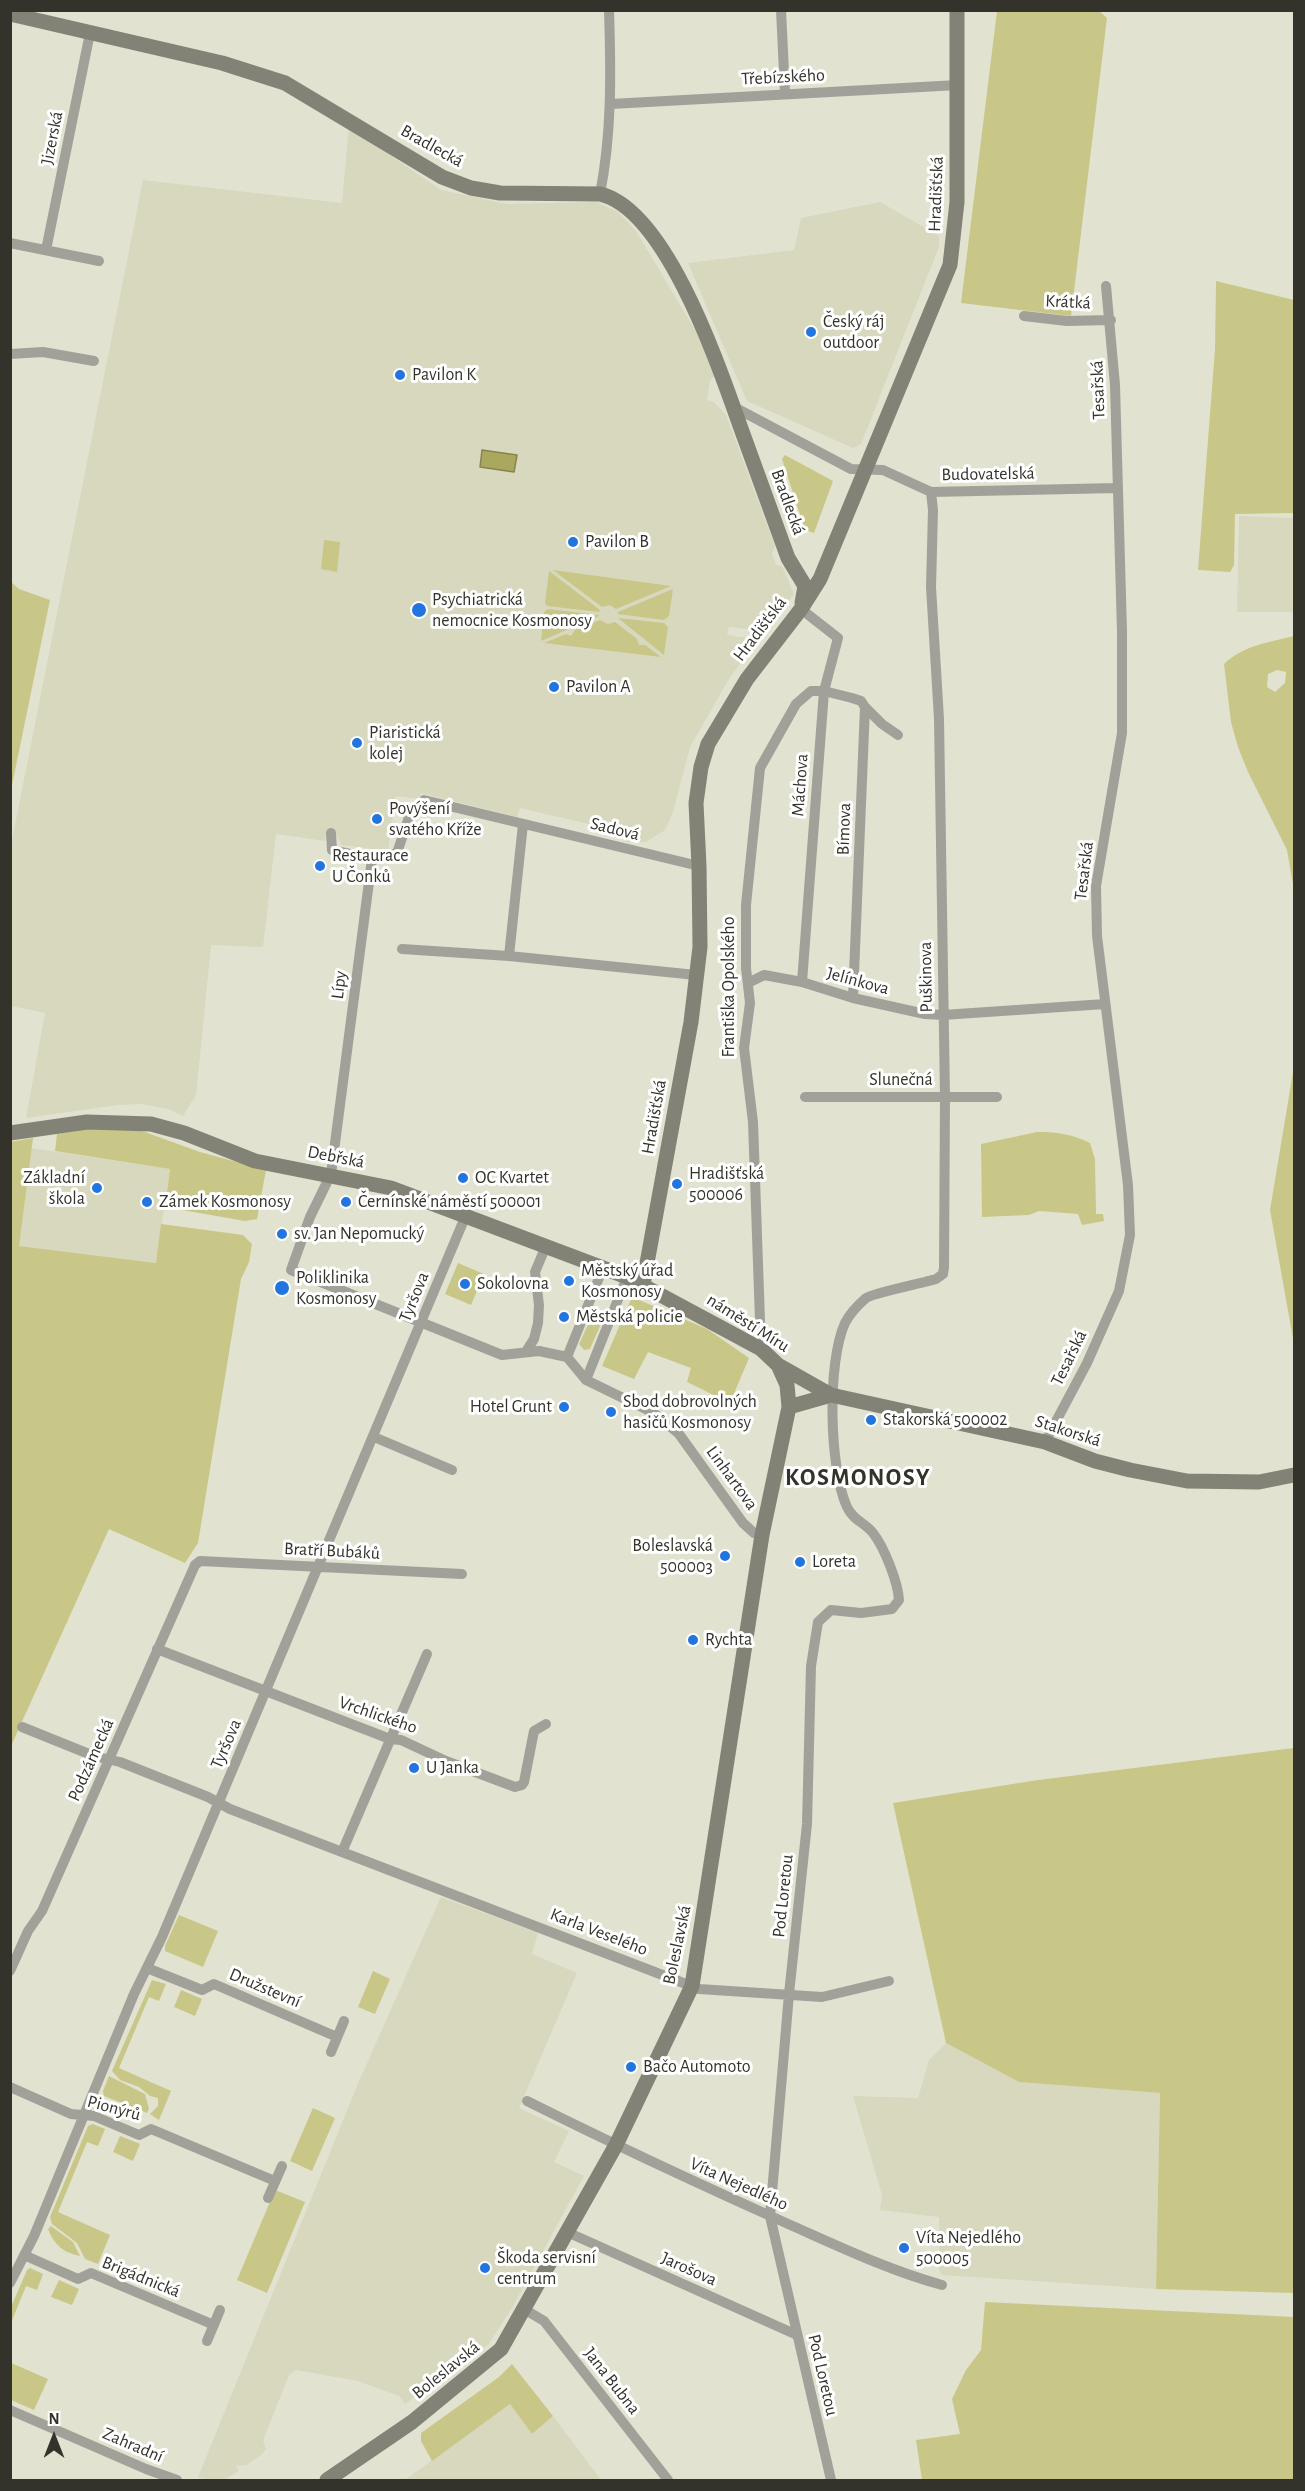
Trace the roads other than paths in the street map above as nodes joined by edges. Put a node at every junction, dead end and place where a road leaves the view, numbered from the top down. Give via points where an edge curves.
1 (609, 10) edge
2 (781, 10) edge
3 (957, 10) edge
4 (10, 14) edge
5 (90, 33) junction
6 (958, 85) junction
7 (785, 93) junction
8 (611, 104) junction
9 (600, 194) junction
10 (10, 243) edge
11 (46, 250) junction
12 (99, 261) dead end
13 (1106, 286) dead end
14 (1024, 316) dead end
15 (1111, 320) junction
16 (10, 354) edge
17 (94, 361) dead end
18 (732, 406) junction
19 (866, 470) junction
20 (1116, 488) junction
21 (931, 492) junction
22 (801, 609) junction
23 (824, 691) junction
24 (865, 707) junction
25 (898, 735) dead end
26 (523, 824) junction
27 (332, 833) dead end
28 (372, 859) junction
29 (699, 866) junction
30 (402, 949) dead end
31 (509, 956) junction
32 (696, 975) junction
33 (802, 982) junction
34 (748, 983) junction
35 (853, 998) junction
36 (1105, 1004) junction
37 (943, 1015) junction
38 (805, 1097) dead end
39 (945, 1097) junction
40 (997, 1097) dead end
41 (10, 1133) edge
42 (331, 1174) junction
43 (466, 1215) junction
44 (546, 1246) junction
45 (603, 1268) junction
46 (627, 1277) junction
47 (643, 1285) junction
48 (421, 1323) junction
49 (761, 1349) junction
50 (527, 1350) junction
51 (567, 1358) junction
52 (778, 1365) junction
53 (586, 1380) junction
54 (831, 1395) junction
55 (789, 1407) junction
56 (374, 1437) junction
57 (1045, 1442) junction
58 (452, 1470) dead end
59 (1294, 1475) edge
60 (762, 1535) junction
61 (200, 1561) joint
62 (318, 1567) junction
63 (462, 1574) dead end
64 (156, 1649) junction
65 (427, 1654) dead end
66 (266, 1691) junction
67 (546, 1724) dead end
68 (22, 1727) dead end
69 (390, 1739) junction
70 (109, 1759) junction
71 (218, 1803) junction
72 (342, 1852) junction
73 (147, 1968) junction
74 (10, 1971) edge
75 (889, 1982) dead end
76 (692, 1986) junction
77 (789, 1994) junction
78 (344, 2021) dead end
79 (338, 2037) junction
80 (331, 2052) dead end
81 (10, 2087) edge
82 (527, 2101) dead end
83 (84, 2115) junction
84 (616, 2145) junction
85 (282, 2166) dead end
86 (275, 2181) junction
87 (268, 2198) dead end
88 (770, 2216) junction
89 (567, 2232) junction
90 (24, 2255) junction
91 (10, 2283) edge
92 (942, 2285) dead end
93 (524, 2309) junction
94 (220, 2310) dead end
95 (214, 2325) junction
96 (797, 2335) junction
97 (207, 2341) dead end
98 (10, 2410) edge
99 (373, 2451) junction
100 (177, 2481) edge
101 (327, 2481) edge
102 (340, 2481) edge
103 (668, 2481) edge
104 (831, 2481) edge

1 - 8 street
2 - 7 street
3 - 6 street, Hradišťská
4 - 5 street, Bradlecká
5 - 9 street, Bradlecká via 222,63 285,83 442,177 471,188 500,193
5 - 11 street, Jizerská
6 - 7 street, Třebízského
6 - 19 street, Hradišťská via 957,202 950,265
7 - 8 street, Třebízského
8 - 9 street
9 - 18 street, Bradlecká via 624,205 664,252 708,337
10 - 11 street
11 - 12 street
13 - 15 street, Tesařská
14 - 15 street, Krátká via 1067,321
15 - 20 street, Tesařská
16 - 17 street via 43,352
18 - 19 street via 851,469
18 - 22 street, Bradlecká via 788,558 805,586
19 - 21 street, Budovatelská via 883,470
19 - 22 street, Hradišťská via 827,564
20 - 21 street, Budovatelská
20 - 36 street, Tesařská via 1122,733 1096,886
21 - 37 street, Puškinova
22 - 23 street, Máchova via 837,638
22 - 29 street, Hradišťská via 747,679 708,744 696,803
23 - 24 street via 861,701
23 - 33 street, Máchova
23 - 34 street, Františka Opolského via 812,691 796,704 760,768 746,905
24 - 25 street
24 - 35 street, Bímova
26 - 28 street, Sadová via 424,800 409,817 397,854
26 - 29 street, Sadová
26 - 31 street
27 - 28 street via 332,850
28 - 42 street, Lípy
29 - 32 street, Hradišťská via 700,947
30 - 31 street
31 - 32 street
32 - 47 street, Hradišťská
33 - 34 street, Jelínkova via 764,975
33 - 35 street, Jelínkova
34 - 49 street, Františka Opolského via 750,1004 744,1048 753,1122
35 - 37 street, Jelínkova
36 - 37 street, Jelínkova
36 - 57 street, Tesařská via 1128,1185 1130,1235 1119,1291
37 - 39 street, Puškinova
38 - 39 street, Slunečná
39 - 40 street, Slunečná
39 - 54 street, Puškinova via 943,1274 868,1296 856,1307 845,1322 837,1348
41 - 42 street, Debřská via 87,1122 151,1124 255,1161
42 - 43 street, Debřská via 391,1188
42 - 48 street via 291,1269
43 - 44 street, Debřská
43 - 48 street, Tyršova
44 - 45 street, Debřská
44 - 50 street via 535,1272 538,1323
45 - 46 street, Debřská
45 - 51 street
46 - 47 street, Debřská
46 - 53 street
47 - 49 street, náměstí Míru
48 - 50 street via 502,1354
48 - 56 street, Tyršova
49 - 52 street, náměstí Míru
50 - 51 street
51 - 53 street, Linhartova
52 - 54 street, náměstí Míru
52 - 55 street, Boleslavská via 787,1385
53 - 60 street, Linhartova via 654,1413 680,1434 743,1523
54 - 55 street
54 - 57 street, Stakorská
54 - 77 street, Pod Loretou via 840,1488 848,1509 872,1532 898,1583 899,1600 892,1609 861,1613 831,1610 818,1622 811,1666 807,1824
55 - 60 street, Boleslavská
56 - 58 street
56 - 62 street, Tyršova
57 - 59 street, Stakorská via 1095,1461 1188,1481 1259,1482
60 - 76 street, Boleslavská
61 - 62 street, Bratří Bubáků
61 - 64 street, Podzámecká
62 - 63 street, Bratří Bubáků
62 - 66 street, Tyršova
64 - 66 street, Vrchlického
64 - 70 street, Podzámecká
65 - 69 street
66 - 69 street, Vrchlického
66 - 71 street, Tyršova
67 - 69 street, Vrchlického via 534,1731 524,1782 519,1787
68 - 70 street, Karla Veselého
69 - 72 street
70 - 71 street, Karla Veselého
70 - 74 street, Podzámecká via 42,1911
71 - 72 street, Karla Veselého
71 - 73 street, Tyršova
72 - 76 street, Karla Veselého
73 - 79 street, Družstevní via 202,1990 214,1984
73 - 83 street, Tyršova
75 - 77 street, Karla Veselého via 822,1997
76 - 77 street, Karla Veselého
76 - 84 street, Boleslavská
77 - 88 street, Pod Loretou
78 - 79 street
79 - 80 street
81 - 83 street, Pionýrů via 71,2114
82 - 84 street, Víta Nejedlého
83 - 86 street, Pionýrů via 139,2135 152,2129
83 - 90 street, Tyršova
84 - 88 street, Víta Nejedlého
84 - 89 street, Boleslavská
85 - 86 street
86 - 87 street
88 - 92 street, Víta Nejedlého via 902,2274
88 - 96 street, Pod Loretou
89 - 93 street, Boleslavská
89 - 96 street, Jarošova
90 - 91 street, Tyršova
90 - 95 street, Brigádnická via 78,2279 91,2273
93 - 99 street, Boleslavská via 497,2354
93 - 103 street, Jana Bubna via 544,2321
94 - 95 street
95 - 97 street
96 - 104 street, Pod Loretou
98 - 100 street, Zahradní
99 - 101 street, Boleslavská
99 - 102 street

